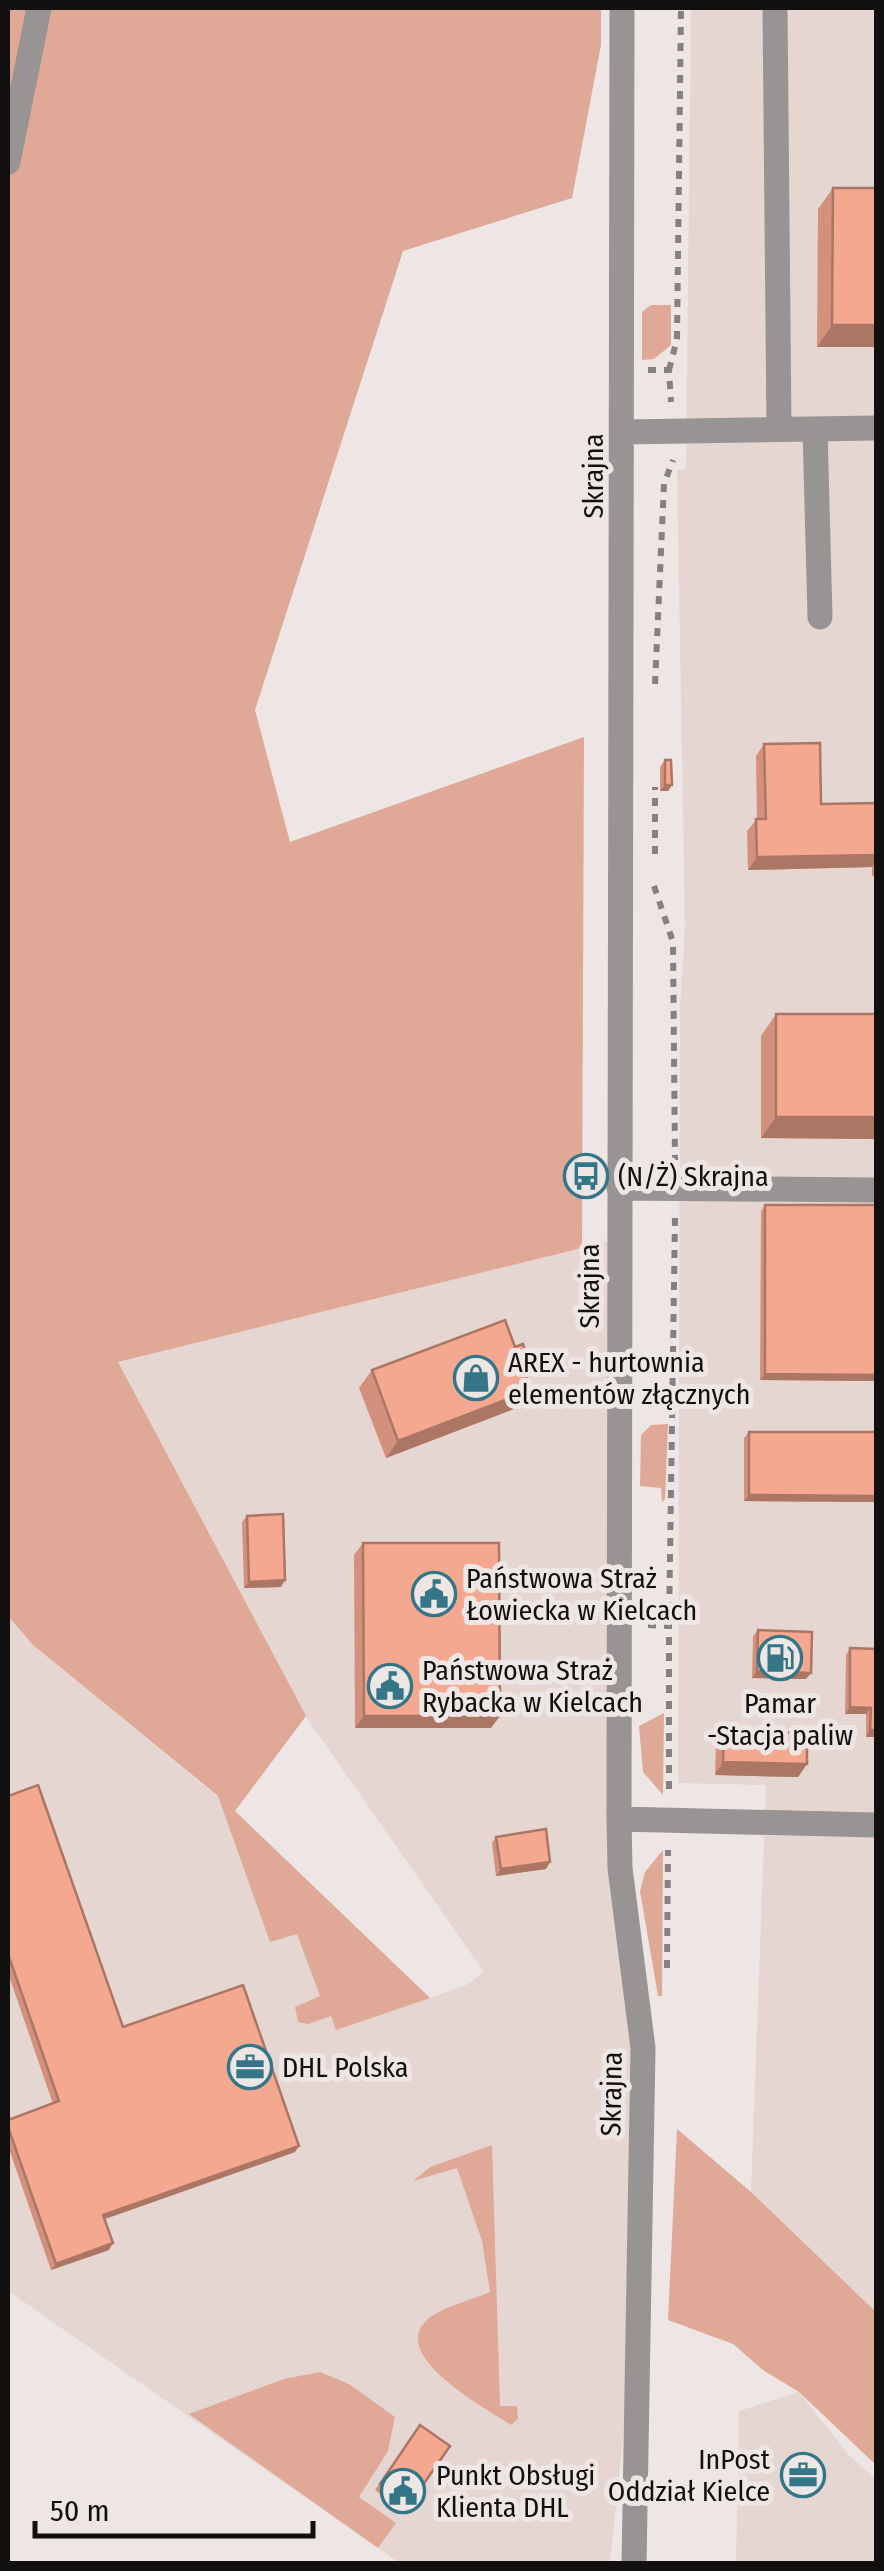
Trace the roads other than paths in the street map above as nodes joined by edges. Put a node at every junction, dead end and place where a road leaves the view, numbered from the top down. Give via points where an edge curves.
1 (38, 8) edge
2 (622, 8) edge
3 (775, 8) edge
4 (8, 162) edge
5 (876, 428) edge
6 (814, 429) junction
7 (779, 430) junction
8 (624, 432) junction
9 (820, 617) dead end
10 (619, 1188) junction
11 (876, 1190) edge
12 (619, 1819) junction
13 (876, 1825) edge
14 (634, 2564) edge

1 - 4 street
2 - 8 street, Skrajna
3 - 7 street
5 - 6 street
6 - 7 street
6 - 9 street
7 - 8 street
8 - 10 street, Skrajna
10 - 11 street
10 - 12 street, Skrajna
12 - 13 street
12 - 14 street, Skrajna via 643,2048

